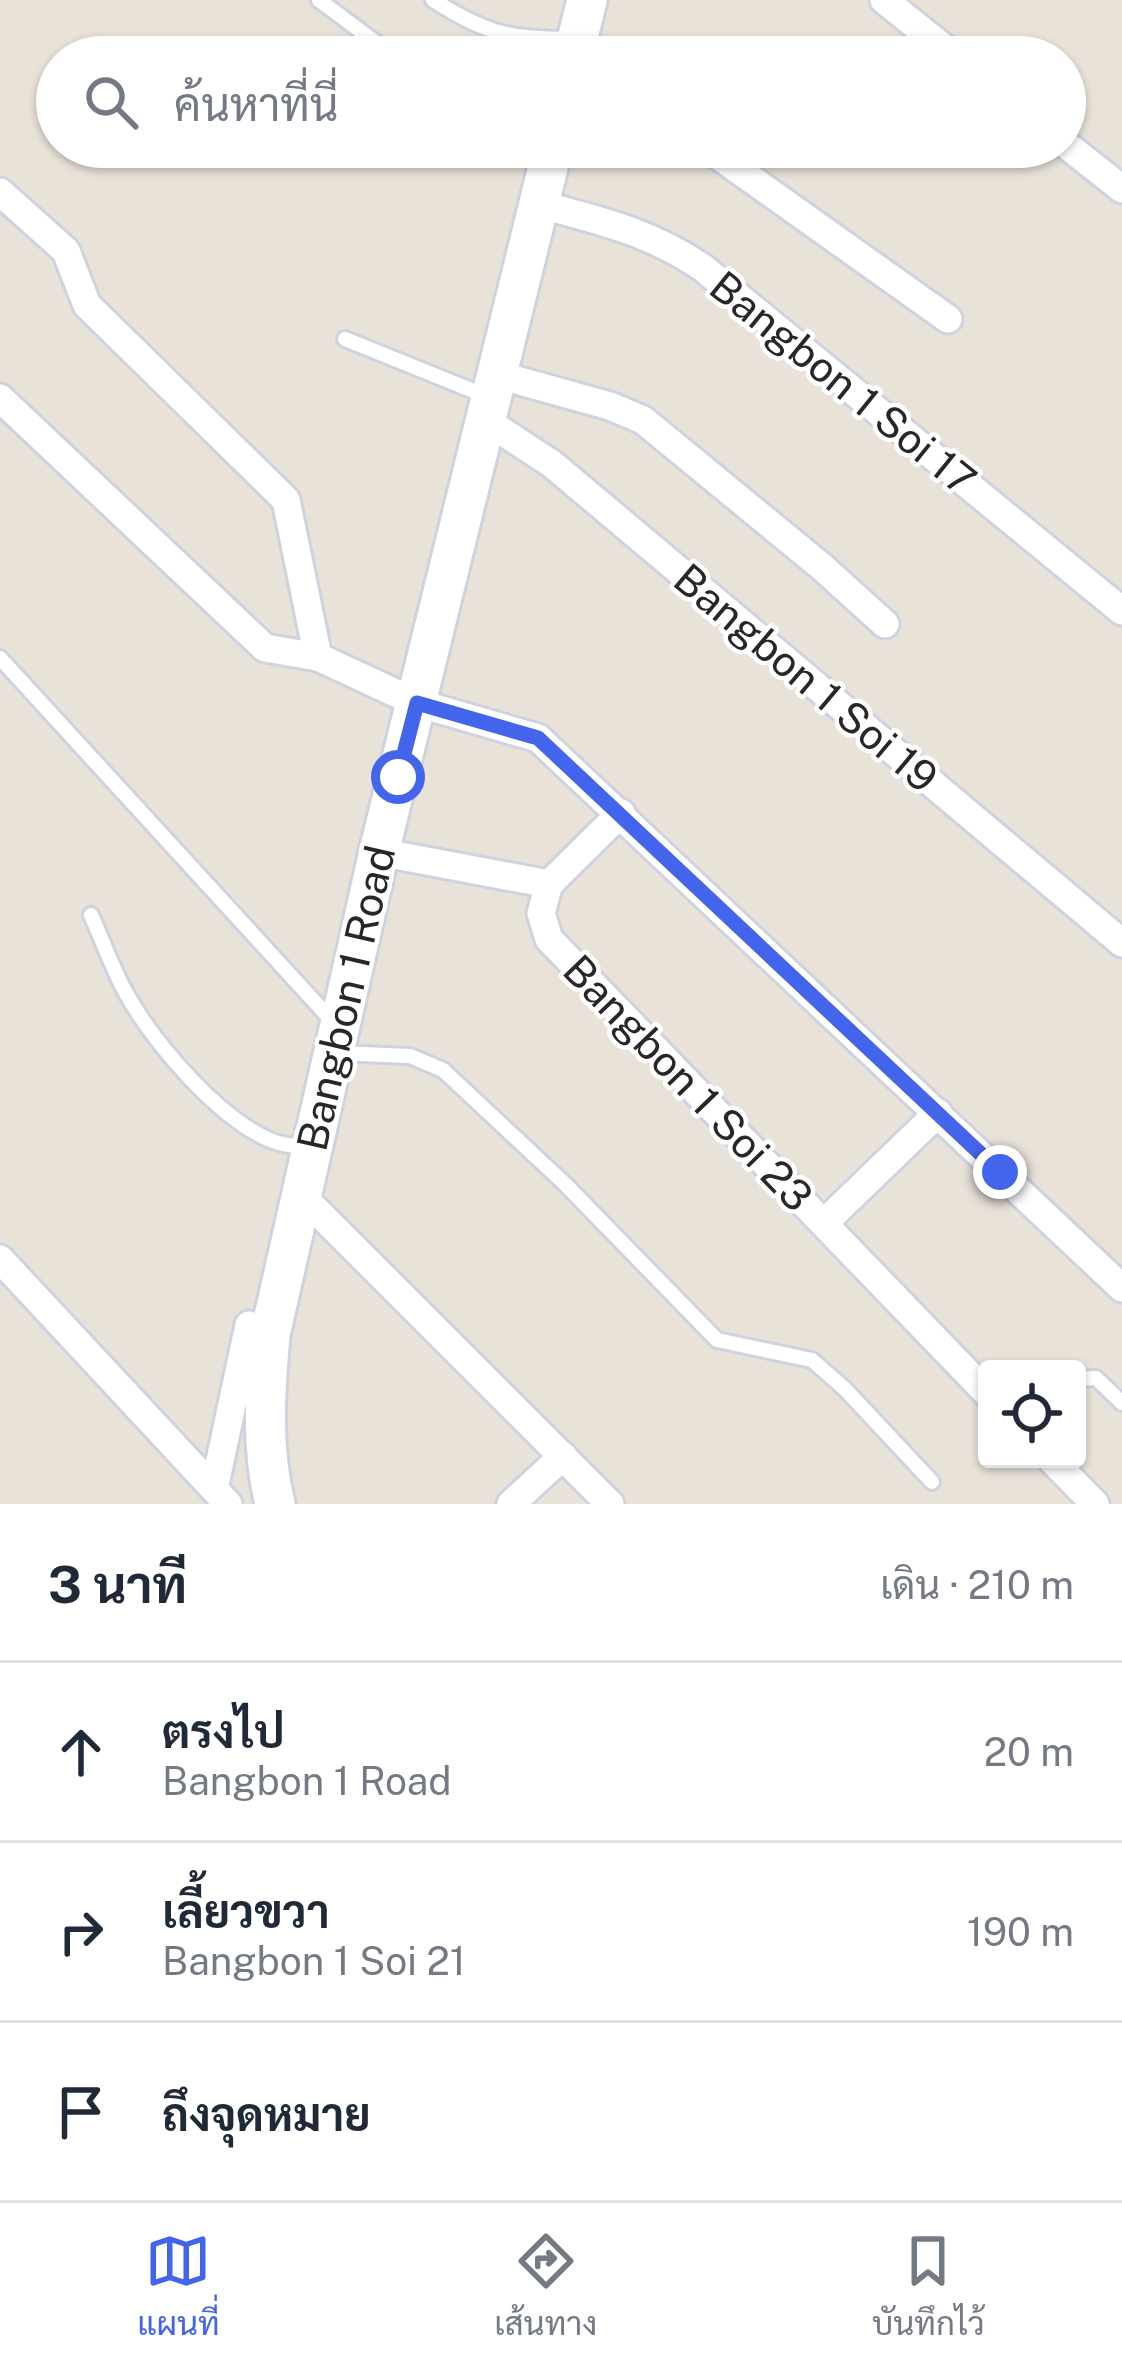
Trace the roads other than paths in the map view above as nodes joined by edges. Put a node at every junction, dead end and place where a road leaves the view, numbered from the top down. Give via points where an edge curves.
1 (319, 0) edge
2 (433, 0) edge
3 (587, 0) edge
4 (884, 0) edge
5 (367, 36) edge
6 (505, 36) edge
7 (579, 36) edge
8 (929, 36) edge
9 (1086, 158) edge
10 (544, 168) edge
11 (736, 168) edge
12 (1119, 180) edge
13 (0, 192) edge
14 (538, 204) junction
15 (948, 319) dead end
16 (345, 339) dead end
17 (0, 398) edge
18 (491, 398) junction
19 (1122, 610) edge
20 (885, 624) dead end
21 (318, 657) junction
22 (0, 658) edge
23 (417, 703) junction
24 (622, 813) junction
25 (379, 852) junction
26 (549, 884) junction
27 (91, 915) dead end
28 (1122, 943) edge
29 (335, 1040) junction
30 (938, 1113) junction
31 (312, 1149) junction
32 (301, 1195) junction
33 (824, 1223) junction
34 (0, 1258) edge
35 (1122, 1288) edge
36 (249, 1324) dead end
37 (1086, 1379) edge
38 (978, 1384) edge
39 (1122, 1403) edge
40 (563, 1456) junction
41 (1060, 1468) edge
42 (932, 1482) dead end
43 (221, 1496) edge
44 (275, 1504) edge
45 (511, 1504) edge
46 (610, 1504) edge
47 (1095, 1504) edge

1 - 5 lane
2 - 6 lane
3 - 7 main road
4 - 8 street
9 - 12 street
10 - 14 main road, Bangbon 1 Road
11 - 15 street
13 - 21 street via 66,251 87,305 286,500
14 - 18 main road, Bangbon 1 Road
14 - 19 street, Bangbon 1 Soi 17 via 637,230 688,257
16 - 18 lane
17 - 21 street via 265,648
18 - 20 street via 610,406 644,421
18 - 23 main road, Bangbon 1 Road
18 - 28 street, Bangbon 1 Soi 19 via 552,464
21 - 23 street
22 - 29 lane
23 - 24 street via 538,738
23 - 25 main road, Bangbon 1 Road
24 - 26 street
24 - 30 street
25 - 26 street
25 - 29 main road, Bangbon 1 Road
26 - 33 street, Bangbon 1 Soi 23 via 541,913 549,939
27 - 31 lane via 125,992 184,1069 235,1120 272,1141
29 - 31 main road, Bangbon 1 Road
29 - 42 lane via 443,1070 717,1340 812,1360
30 - 33 street
30 - 35 street
31 - 32 main road, Bangbon 1 Road
32 - 40 street
32 - 44 main road, Bangbon 1 Road via 264,1399
33 - 38 street, Bangbon 1 Soi 23
34 - 43 street
36 - 43 street
37 - 39 lane via 1096,1378
40 - 45 street
40 - 46 street
41 - 47 street

